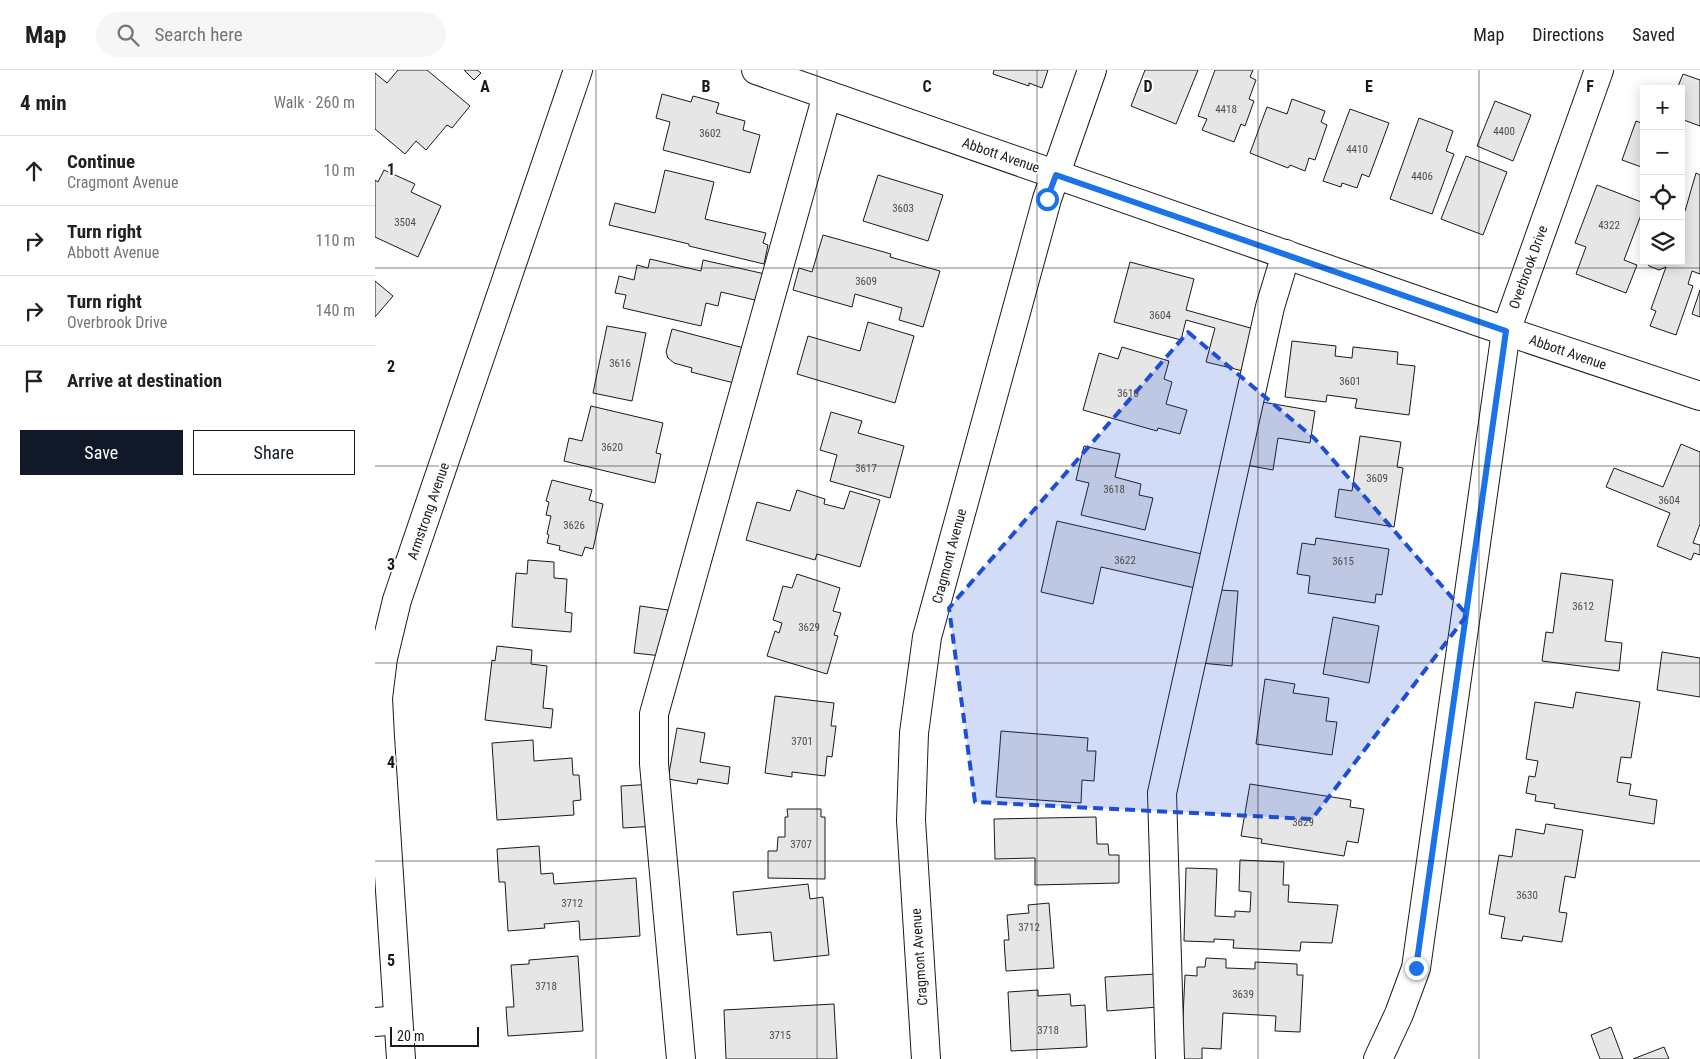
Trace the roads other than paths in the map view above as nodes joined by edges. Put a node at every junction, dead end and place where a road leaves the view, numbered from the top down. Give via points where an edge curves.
1 (578, 70) edge
2 (755, 70) edge
3 (1092, 70) edge
4 (1599, 70) edge
5 (827, 95) junction
6 (1056, 175) junction
7 (1287, 254) junction
8 (1506, 331) junction
9 (1700, 396) edge
10 (379, 656) edge
11 (387, 1021) edge
12 (401, 1059) edge
13 (681, 1059) edge
14 (926, 1059) edge
15 (1170, 1059) edge
16 (1378, 1059) edge

1 - 10 street, Armstrong Avenue
2 - 5 street, Abbott Avenue
3 - 6 street, Cragmont Avenue
4 - 8 street, Overbrook Drive
5 - 6 street, Abbott Avenue
5 - 13 street via 654,714 654,764
6 - 7 street, Abbott Avenue
6 - 14 street, Cragmont Avenue via 927,637 914,733 911,820
7 - 8 street, Abbott Avenue
7 - 15 street via 1268,317 1162,793
8 - 9 street, Abbott Avenue
8 - 16 street, Overbrook Drive via 1416,968
10 - 11 street, Armstrong Avenue
11 - 12 street, Armstrong Avenue

